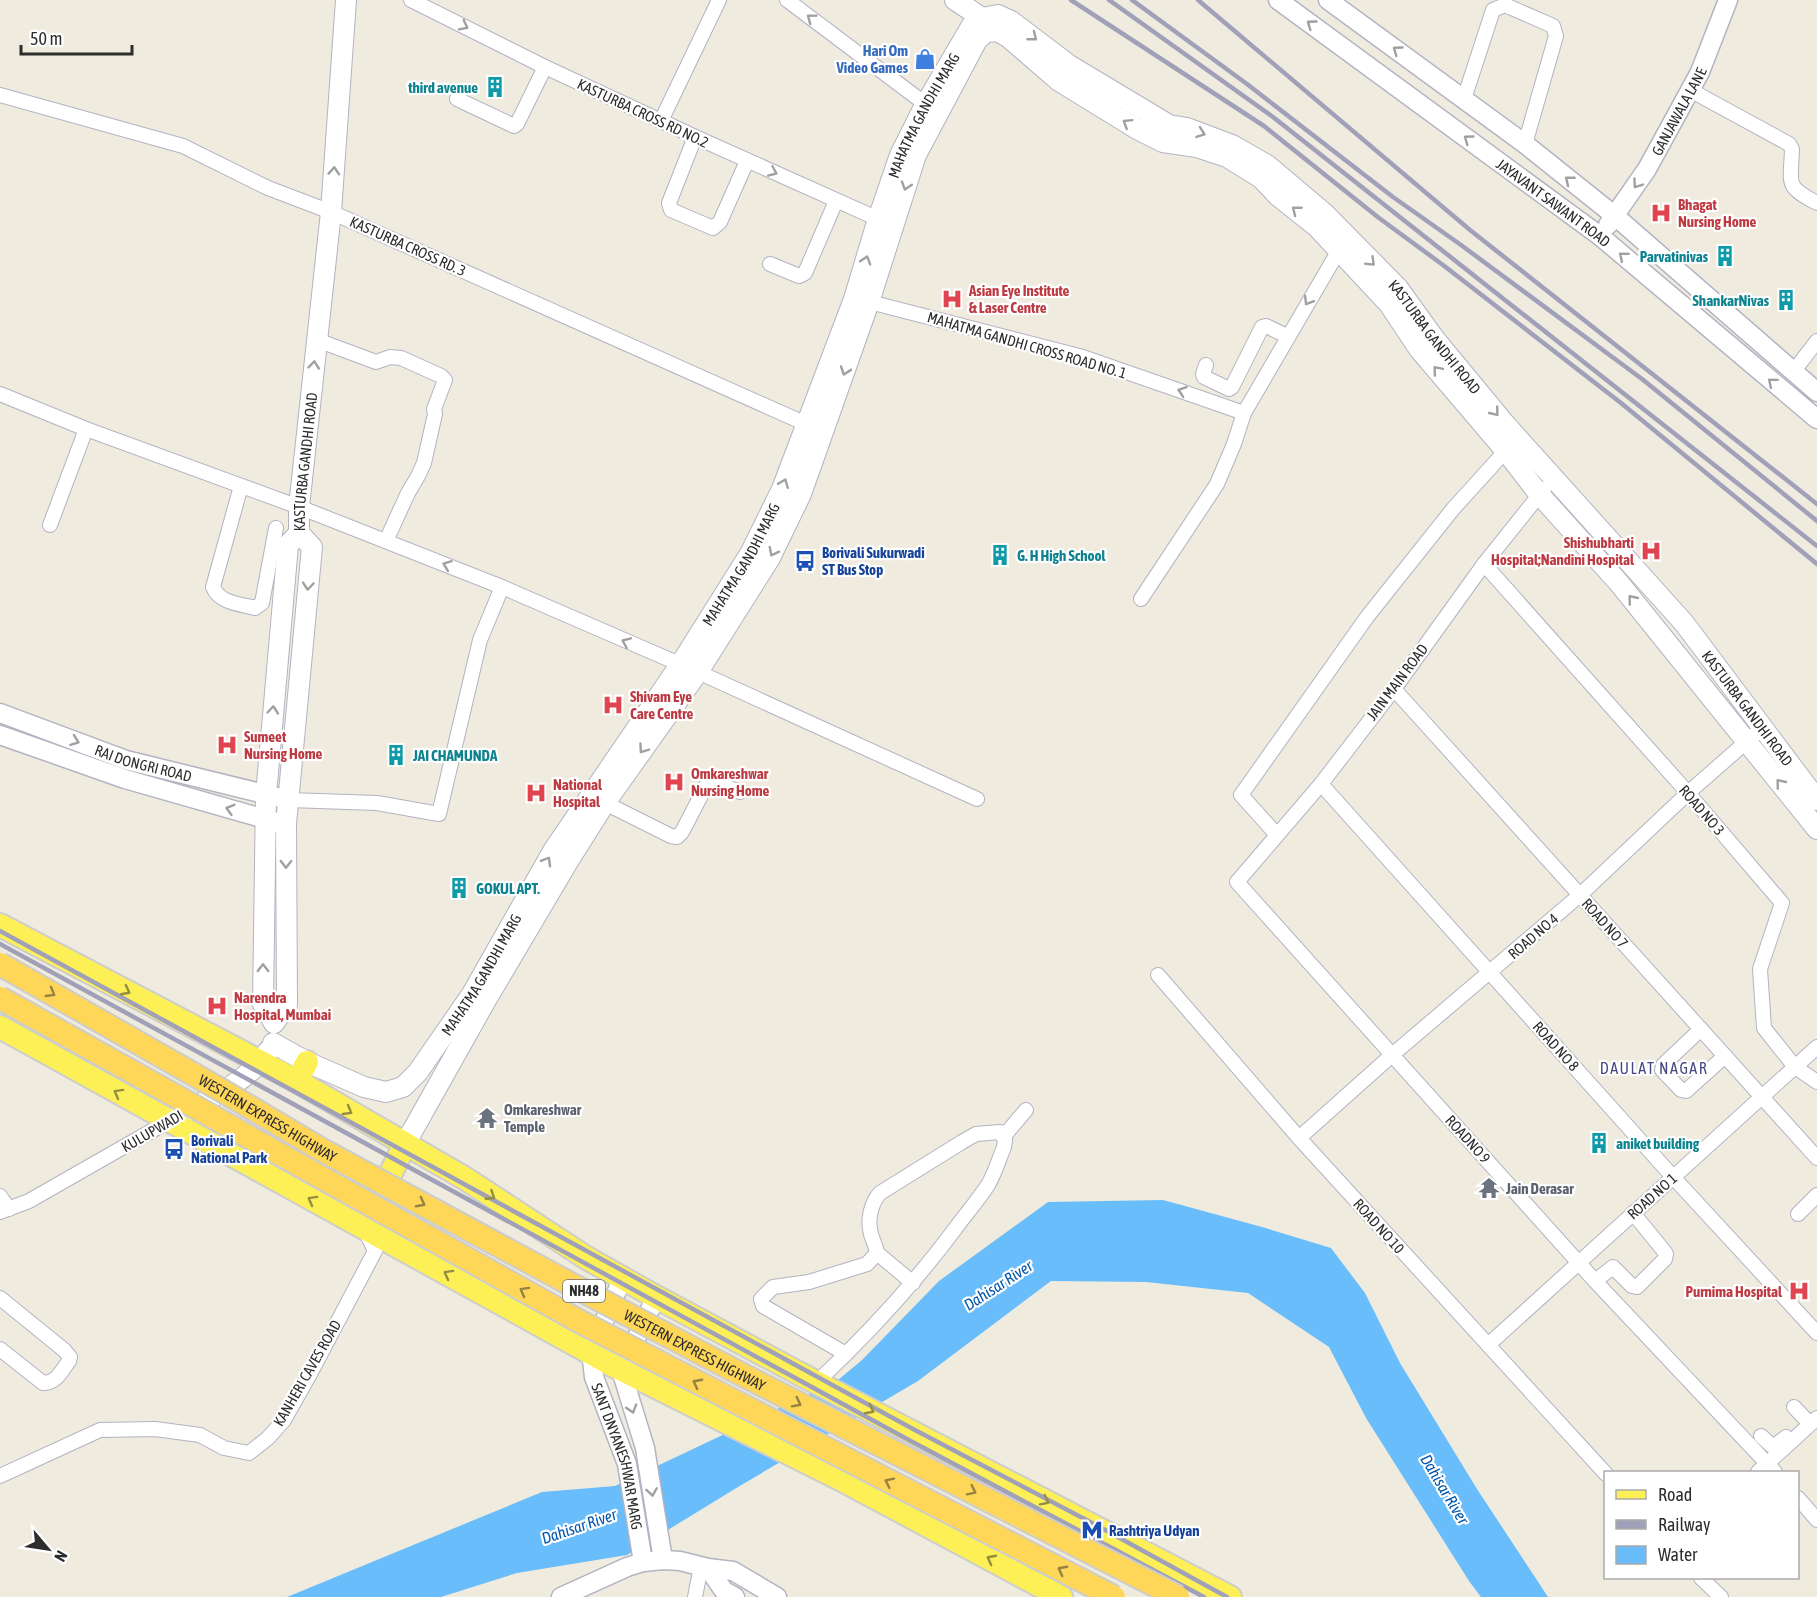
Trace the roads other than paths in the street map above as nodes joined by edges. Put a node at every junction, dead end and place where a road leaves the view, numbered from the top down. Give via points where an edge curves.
1 (346, 0) edge
2 (411, 0) edge
3 (719, 0) edge
4 (788, 0) edge
5 (955, 0) edge
6 (1328, 0) edge
7 (1728, 0) edge
8 (1283, 1) edge
9 (984, 25) junction
10 (1418, 66) junction
11 (545, 67) junction
12 (1401, 90) junction
13 (1690, 90) junction
14 (0, 94) edge
15 (457, 99) dead end
16 (1464, 99) junction
17 (931, 109) junction
18 (661, 121) junction
19 (695, 137) junction
20 (1525, 144) junction
21 (747, 161) junction
22 (836, 201) junction
23 (1817, 203) edge
24 (331, 212) junction
25 (1615, 216) junction
26 (886, 222) junction
27 (1600, 236) junction
28 (1342, 244) junction
29 (770, 264) dead end
30 (862, 300) junction
31 (1287, 336) junction
32 (317, 340) junction
33 (1817, 342) edge
34 (1206, 365) dead end
35 (1793, 372) junction
36 (1817, 392) edge
37 (0, 394) edge
38 (1244, 413) junction
39 (1817, 419) edge
40 (815, 428) junction
41 (86, 429) junction
42 (1512, 444) junction
43 (1554, 479) junction
44 (241, 486) junction
45 (1539, 494) junction
46 (299, 507) junction
47 (50, 525) dead end
48 (276, 528) dead end
49 (299, 533) junction
50 (386, 541) junction
51 (1484, 564) junction
52 (502, 587) junction
53 (1141, 599) dead end
54 (1674, 612) junction
55 (1654, 626) junction
56 (689, 668) junction
57 (1394, 689) junction
58 (0, 713) edge
59 (34, 726) junction
60 (1762, 728) junction
61 (0, 735) edge
62 (1747, 742) junction
63 (27, 744) junction
64 (1321, 784) junction
65 (740, 792) dead end
66 (1688, 793) junction
67 (266, 795) junction
68 (977, 799) dead end
69 (289, 800) junction
70 (1817, 800) edge
71 (605, 803) junction
72 (264, 819) junction
73 (286, 824) junction
74 (1817, 829) edge
75 (1277, 835) junction
76 (1237, 882) joint
77 (1580, 895) junction
78 (0, 925) edge
79 (0, 964) edge
80 (1490, 973) junction
81 (1158, 975) dead end
82 (0, 998) edge
83 (0, 1027) edge
84 (1699, 1032) junction
85 (274, 1033) junction
86 (1817, 1047) edge
87 (1392, 1055) junction
88 (1722, 1058) junction
89 (1795, 1067) junction
90 (286, 1069) junction
91 (1817, 1082) edge
92 (1762, 1097) junction
93 (1026, 1110) dead end
94 (169, 1121) junction
95 (1004, 1136) junction
96 (1299, 1138) junction
97 (405, 1144) junction
98 (1817, 1158) edge
99 (1673, 1177) junction
100 (1817, 1195) edge
101 (0, 1196) edge
102 (4, 1210) edge
103 (1633, 1213) junction
104 (1798, 1214) dead end
105 (364, 1228) junction
106 (877, 1253) junction
107 (1579, 1263) junction
108 (622, 1277) junction
109 (1595, 1281) junction
110 (913, 1283) junction
111 (656, 1297) junction
112 (0, 1298) edge
113 (1817, 1333) edge
114 (1488, 1345) junction
115 (0, 1349) edge
116 (591, 1352) junction
117 (846, 1354) junction
118 (621, 1370) junction
119 (814, 1381) junction
120 (1794, 1407) dead end
121 (703, 1412) junction
122 (1806, 1424) edge
123 (1763, 1452) edge
124 (1604, 1473) edge
125 (0, 1476) edge
126 (1799, 1500) edge
127 (1817, 1520) edge
128 (663, 1560) junction
129 (643, 1562) junction
130 (704, 1567) junction
131 (1702, 1579) edge
132 (590, 1589) edge
133 (561, 1597) edge
134 (695, 1597) edge
135 (735, 1597) edge
136 (777, 1597) edge
137 (1061, 1597) edge
138 (1114, 1597) edge
139 (1178, 1597) edge
140 (1230, 1597) edge
141 (1721, 1597) edge

24 -> 1 main road, KASTURBA GANDHI ROAD
2 -> 11 street, KASTURBA CROSS RD NO.2
3 - 18 street
17 -> 4 street
5 - 9 main road, KASTURBA GANDHI ROAD
10 -> 6 street, JAYAVANT SAWANT ROAD
7 - 13 street, GANJAWALA LANE
12 -> 8 street, JAYAVANT SAWANT ROAD
9 - 17 main road, MAHATMA GANDHI MARG via 972,25
9 - 28 main road, KASTURBA GANDHI ROAD via 998,15 1011,21 1064,73 1167,133 1187,128 1232,144 1267,165 1325,214
10 - 12 street
10 - 16 street, JAYAVANT SAWANT ROAD
11 - 15 street via 513,126
11 - 18 street, KASTURBA CROSS RD NO.2
27 -> 12 street, JAYAVANT SAWANT ROAD
13 - 23 street via 1789,144 1791,185
13 -> 25 street, GANJAWALA LANE via 1647,169
14 - 24 street, KASTURBA CROSS RD. 3 via 183,146 268,188
16 - 20 street, JAYAVANT SAWANT ROAD
16 - 20 street via 1493,10 1505,5 1553,26 1556,36
17 - 26 main road, MAHATMA GANDHI MARG via 916,155
18 - 19 street, KASTURBA CROSS RD NO.2
19 - 21 street, KASTURBA CROSS RD NO.2
19 - 21 street via 669,203 671,210 713,228 720,222
25 -> 20 street, JAYAVANT SAWANT ROAD
21 -> 22 street, KASTURBA CROSS RD NO.2
22 - 26 street, KASTURBA CROSS RD NO.2
22 - 29 street via 805,273 799,276
24 - 32 main road, KASTURBA GANDHI ROAD
24 - 40 street, KASTURBA CROSS RD. 3
25 - 27 street, GANJAWALA LANE
25 - 35 street, JAYAVANT SAWANT ROAD
26 - 30 main road, MAHATMA GANDHI MARG
39 -> 27 street, JAYAVANT SAWANT ROAD
28 -> 31 street
28 - 42 main road, KASTURBA GANDHI ROAD via 1398,288 1426,343
38 -> 30 street, MAHATMA GANDHI CROSS ROAD NO. 1 via 1083,357
30 - 40 main road, MAHATMA GANDHI MARG
31 - 34 street via 1262,327 1229,389 1204,376
31 - 38 street
46 -> 32 main road, KASTURBA GANDHI ROAD
32 - 50 street via 376,362 401,358 445,380 434,409 424,463
33 - 35 street
35 - 36 street, JAYAVANT SAWANT ROAD
37 - 41 street
38 - 53 street via 1217,484
40 - 56 main road, MAHATMA GANDHI MARG via 801,494 770,558
41 - 44 street
41 - 47 street
42 - 43 main road, KASTURBA GANDHI ROAD
42 - 45 main road, KASTURBA GANDHI ROAD
42 - 75 street via 1453,509 1367,617 1245,787 1241,795
43 - 45 street, JAIN MAIN ROAD
43 - 54 main road, KASTURBA GANDHI ROAD
44 - 46 street
44 - 48 street via 213,587 219,597 255,608 262,603
45 - 51 street, JAIN MAIN ROAD
55 -> 45 main road, KASTURBA GANDHI ROAD
46 - 49 main road, KASTURBA GANDHI ROAD
46 - 50 street
67 -> 49 main road via 288,545
49 -> 69 main road, KASTURBA GANDHI ROAD via 312,547
52 -> 50 street
51 - 57 street, JAIN MAIN ROAD
51 - 66 street, ROAD NO 3
56 -> 52 street
52 - 69 street via 480,640 439,814 377,803
54 - 55 main road
54 - 60 main road, KASTURBA GANDHI ROAD
55 - 62 main road, KASTURBA GANDHI ROAD
56 - 68 street
56 -> 71 main road
90 -> 56 main road, MAHATMA GANDHI MARG via 386,1092 403,1087 418,1072 472,994 553,851
57 - 64 street, JAIN MAIN ROAD
57 - 77 street, ROAD NO 7
58 - 59 street, RAI DONGRI ROAD
59 - 63 street
59 -> 67 street, RAI DONGRI ROAD via 126,759
60 - 62 street, ROAD NO 4
60 - 70 main road, KASTURBA GANDHI ROAD
61 - 63 street
62 - 66 street, ROAD NO 4
74 -> 62 main road, KASTURBA GANDHI ROAD
72 -> 63 street via 125,779
64 - 75 street, JAIN MAIN ROAD
64 - 80 street, ROAD NO 8
65 - 71 street via 711,781 677,837
66 - 77 street, ROAD NO 4
66 - 89 street, ROAD NO 3 via 1782,903 1760,969 1763,1016 1764,1028
67 - 69 street, RAI DONGRI ROAD
67 - 72 main road
69 - 73 main road, KASTURBA GANDHI ROAD
71 - 97 main road
72 - 73 street
85 -> 72 main road via 263,1004
73 -> 85 main road, KASTURBA GANDHI ROAD via 287,1005
75 - 76 street, JAIN MAIN ROAD
76 - 87 street, ROADNO 9
77 - 80 street, ROAD NO 4
77 - 84 street, ROAD NO 7
78 -> 90 main road
79 -> 139 highway, WESTERN EXPRESS HIGHWAY / NH48, bridge via 322,1150 737,1372
80 - 87 street, ROAD NO 4
80 - 99 street, ROAD NO 8
81 - 96 street, ROAD NO 10
138 -> 82 highway, WESTERN EXPRESS HIGHWAY / NH48, bridge via 576,1320
94 -> 83 main road
84 - 88 street, ROAD NO 7
84 - 88 street via 1662,1070 1686,1092
85 - 90 main road, KULUPWADI
85 - 90 main road, MAHATMA GANDHI MARG
86 - 89 street, ROAD NO 1
87 - 96 street, ROAD NO 4
87 - 107 street, ROADNO 9
88 - 92 street, ROAD NO 7
89 - 91 street, ROAD NO 3
89 - 92 street, ROAD NO 1
90 - 94 main road, KULUPWADI via 237,1082
90 -> 97 main road
92 - 98 street, ROAD NO 7
92 - 99 street, ROAD NO 1
93 - 95 street
94 - 102 street, KULUPWADI via 29,1200
105 -> 94 main road
95 - 106 street via 1000,1132 976,1134 880,1193 870,1218
95 - 110 street via 1004,1147 989,1184
96 - 114 street, ROAD NO 10
97 - 105 main road
97 -> 108 main road
99 - 103 street, ROAD NO 1
99 - 113 street, ROAD NO 8
100 - 104 street
101 - 102 street
103 - 107 street, ROAD NO 1
103 - 109 street via 1666,1254 1665,1259 1637,1287 1613,1267
116 -> 105 main road
105 - 125 street, KANHERI CAVES ROAD via 375,1251 284,1420 249,1453 224,1448 200,1434 155,1429 100,1430
106 - 110 street
106 - 117 street via 867,1264 773,1287 761,1299 763,1306
107 - 109 street, ROADNO 9
107 - 114 street, ROAD NO 1
108 - 111 main road
108 - 116 street
109 - 123 street, ROADNO 9
110 - 117 street
111 - 118 street
111 - 119 main road
112 - 115 street via 70,1357 54,1382 48,1384
114 - 124 street, ROAD NO 10
116 - 118 main road
116 - 129 street, SANT DNYANESHWAR MARG via 594,1377 627,1464
117 - 119 street
118 - 121 main road
118 -> 128 street via 645,1448
119 - 121 main road
119 -> 140 main road
120 - 122 street
137 -> 121 main road via 844,1481
122 - 123 street via 1788,1440
126 - 127 street
128 - 129 street
128 - 130 street
129 - 132 street
130 - 134 street
130 - 135 street via 724,1591
130 - 136 street via 733,1571
131 - 141 street
132 - 133 street

